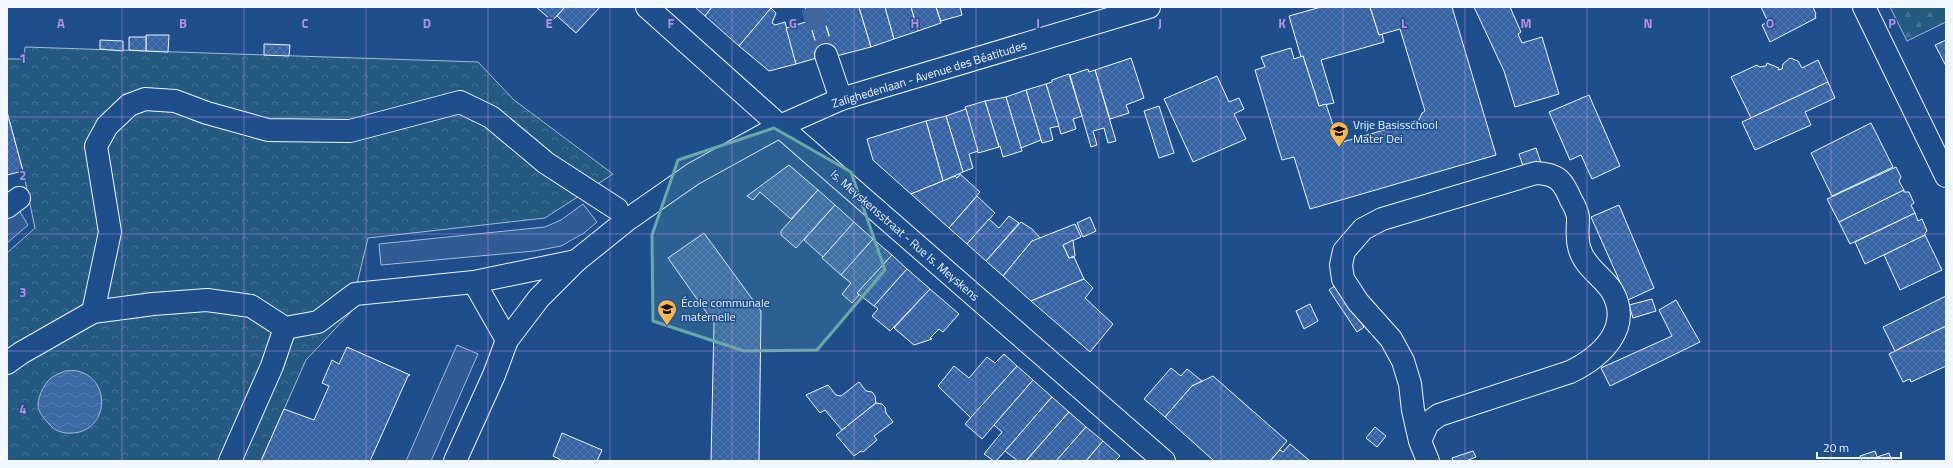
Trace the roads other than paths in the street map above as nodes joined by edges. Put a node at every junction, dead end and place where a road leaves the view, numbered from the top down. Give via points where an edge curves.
1 (647, 7) edge
2 (1864, 7) edge
3 (1144, 8) edge
4 (826, 55) tunnel mouth
5 (841, 99) junction
6 (780, 126) junction
7 (1946, 176) edge
8 (617, 209) dead end
9 (576, 261) junction
10 (474, 282) junction
11 (93, 312) junction
12 (285, 328) junction
13 (507, 340) junction
14 (7, 363) edge
15 (1420, 441) junction
16 (230, 461) edge
17 (455, 461) edge
18 (1164, 461) edge
19 (1428, 461) edge

1 - 6 street, Is. Meyskensstraat - Rue Is. Meyskens
2 - 7 street
3 - 5 street, Zalighedenlaan - Avenue des Béatitudes
4 - 5 street
5 - 6 street, Zalighedenlaan - Avenue des Béatitudes
6 - 9 street, Zalighedenlaan - Avenue des Béatitudes via 693,174 627,220
6 - 18 street, Is. Meyskensstraat - Rue Is. Meyskens
8 - 11 street via 546,163 491,117 460,102 350,131 335,131 268,130 175,101 145,100 129,105 123,110 107,126 96,146 110,232
9 - 10 street
9 - 13 street, Zalighedenlaan - Avenue des Béatitudes via 539,298
10 - 12 street via 355,294 318,322
10 - 13 street
11 - 12 street via 207,300 251,306
11 - 14 street
12 - 16 street via 272,366
13 - 17 street, Zalighedenlaan - Avenue des Béatitudes
15 - 15 street via 1410,384 1402,362 1390,339 1358,302 1343,279 1341,265 1344,251 1363,229 1382,220 1536,173 1558,178 1564,184 1578,215 1580,251 1612,292 1618,308 1618,326 1612,338 1589,363 1570,372 1439,415 1428,423
15 - 19 street

